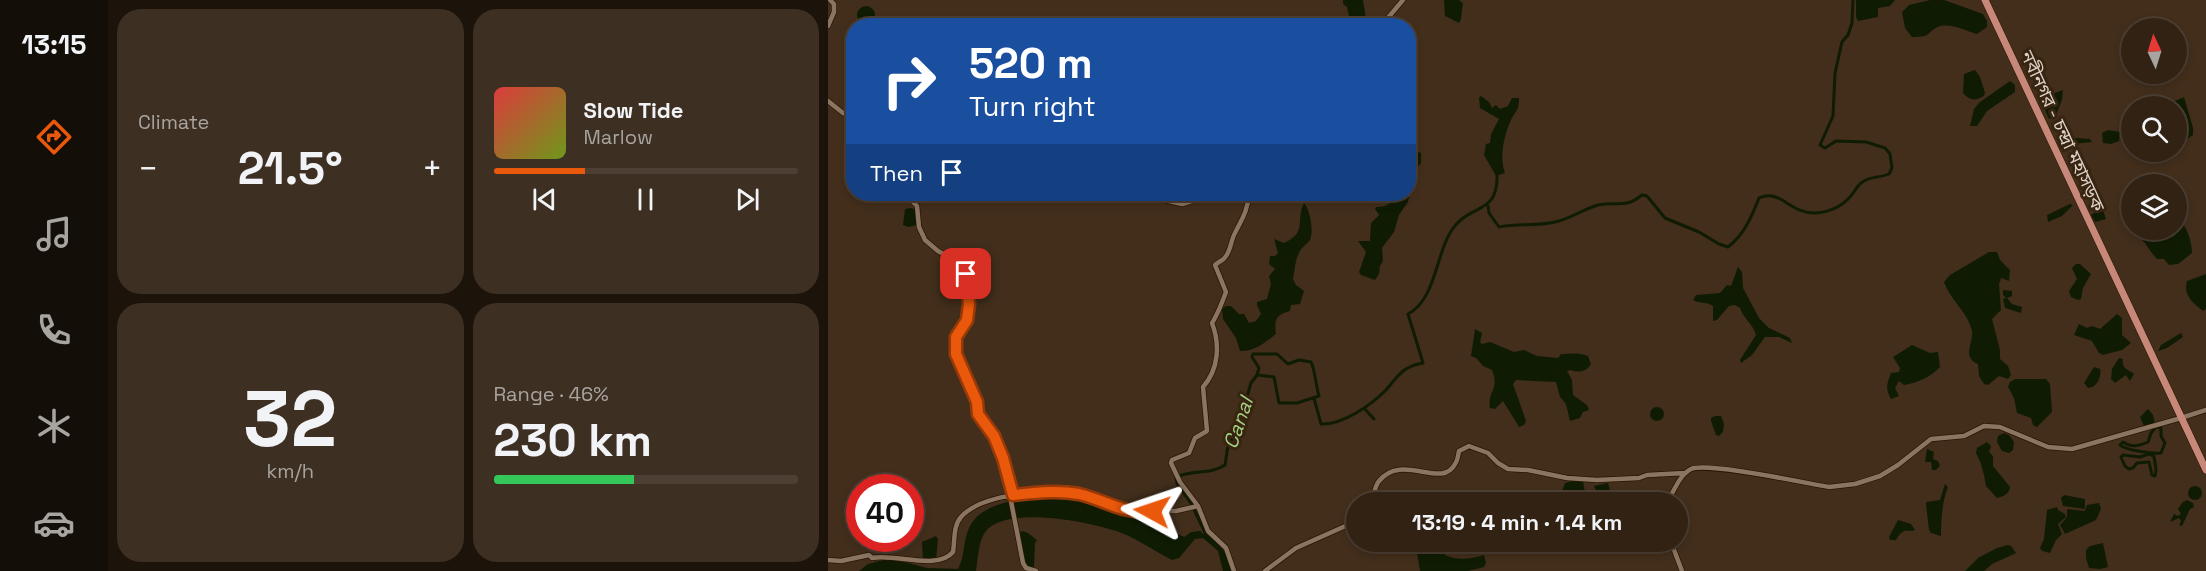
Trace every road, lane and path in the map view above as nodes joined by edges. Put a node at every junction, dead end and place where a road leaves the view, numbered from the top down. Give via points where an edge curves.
1 (830, 0) edge
2 (1403, 0) edge
3 (1987, 0) edge
4 (1388, 18) edge
5 (828, 26) edge
6 (828, 101) edge
7 (846, 114) edge
8 (912, 201) edge
9 (1169, 201) edge
10 (1192, 201) edge
11 (1248, 201) edge
12 (2206, 410) edge
13 (2183, 418) junction
14 (2206, 463) edge
15 (2206, 470) edge
16 (1685, 473) junction
17 (1374, 492) edge
18 (1673, 492) edge
19 (1011, 496) junction
20 (1198, 506) junction
21 (1346, 526) edge
22 (1675, 552) edge
23 (828, 560) edge
24 (1036, 571) edge
25 (1234, 571) edge
26 (1265, 571) edge
27 (1682, 571) edge

1 - 5 street via 834,12
2 - 4 street
3 - 13 highway, নবীনগর - চন্দ্রা মহাসড়ক
6 - 7 street
8 - 19 street via 917,206 925,240 959,262 966,274 969,304 967,320 956,337 956,354 977,402 978,414 994,436 1003,458
9 - 10 street
11 - 20 street via 1226,257 1215,265 1226,292 1212,323 1216,363 1203,387 1207,431 1195,438 1189,453 1171,463
12 - 13 street
13 - 14 highway, নবীনগর - চন্দ্রা মহাসড়ক
13 - 15 highway, নবীনগর - চন্দ্রা মহাসড়ক
13 - 16 street via 2072,450 2048,447 2001,427 1984,426 1964,436 1931,439 1889,472 1842,486 1716,468 1696,468
16 - 17 street via 1596,480 1567,478 1509,469 1488,453 1469,446 1459,451 1455,465 1446,473 1394,469
16 - 18 street
19 - 20 street via 1079,494 1142,514
19 - 23 street via 980,504 961,517 956,525 953,552 943,558 931,561 869,555
19 - 24 street via 1023,563
20 - 25 street via 1208,531 1226,548
21 - 26 street via 1296,548
22 - 27 street

